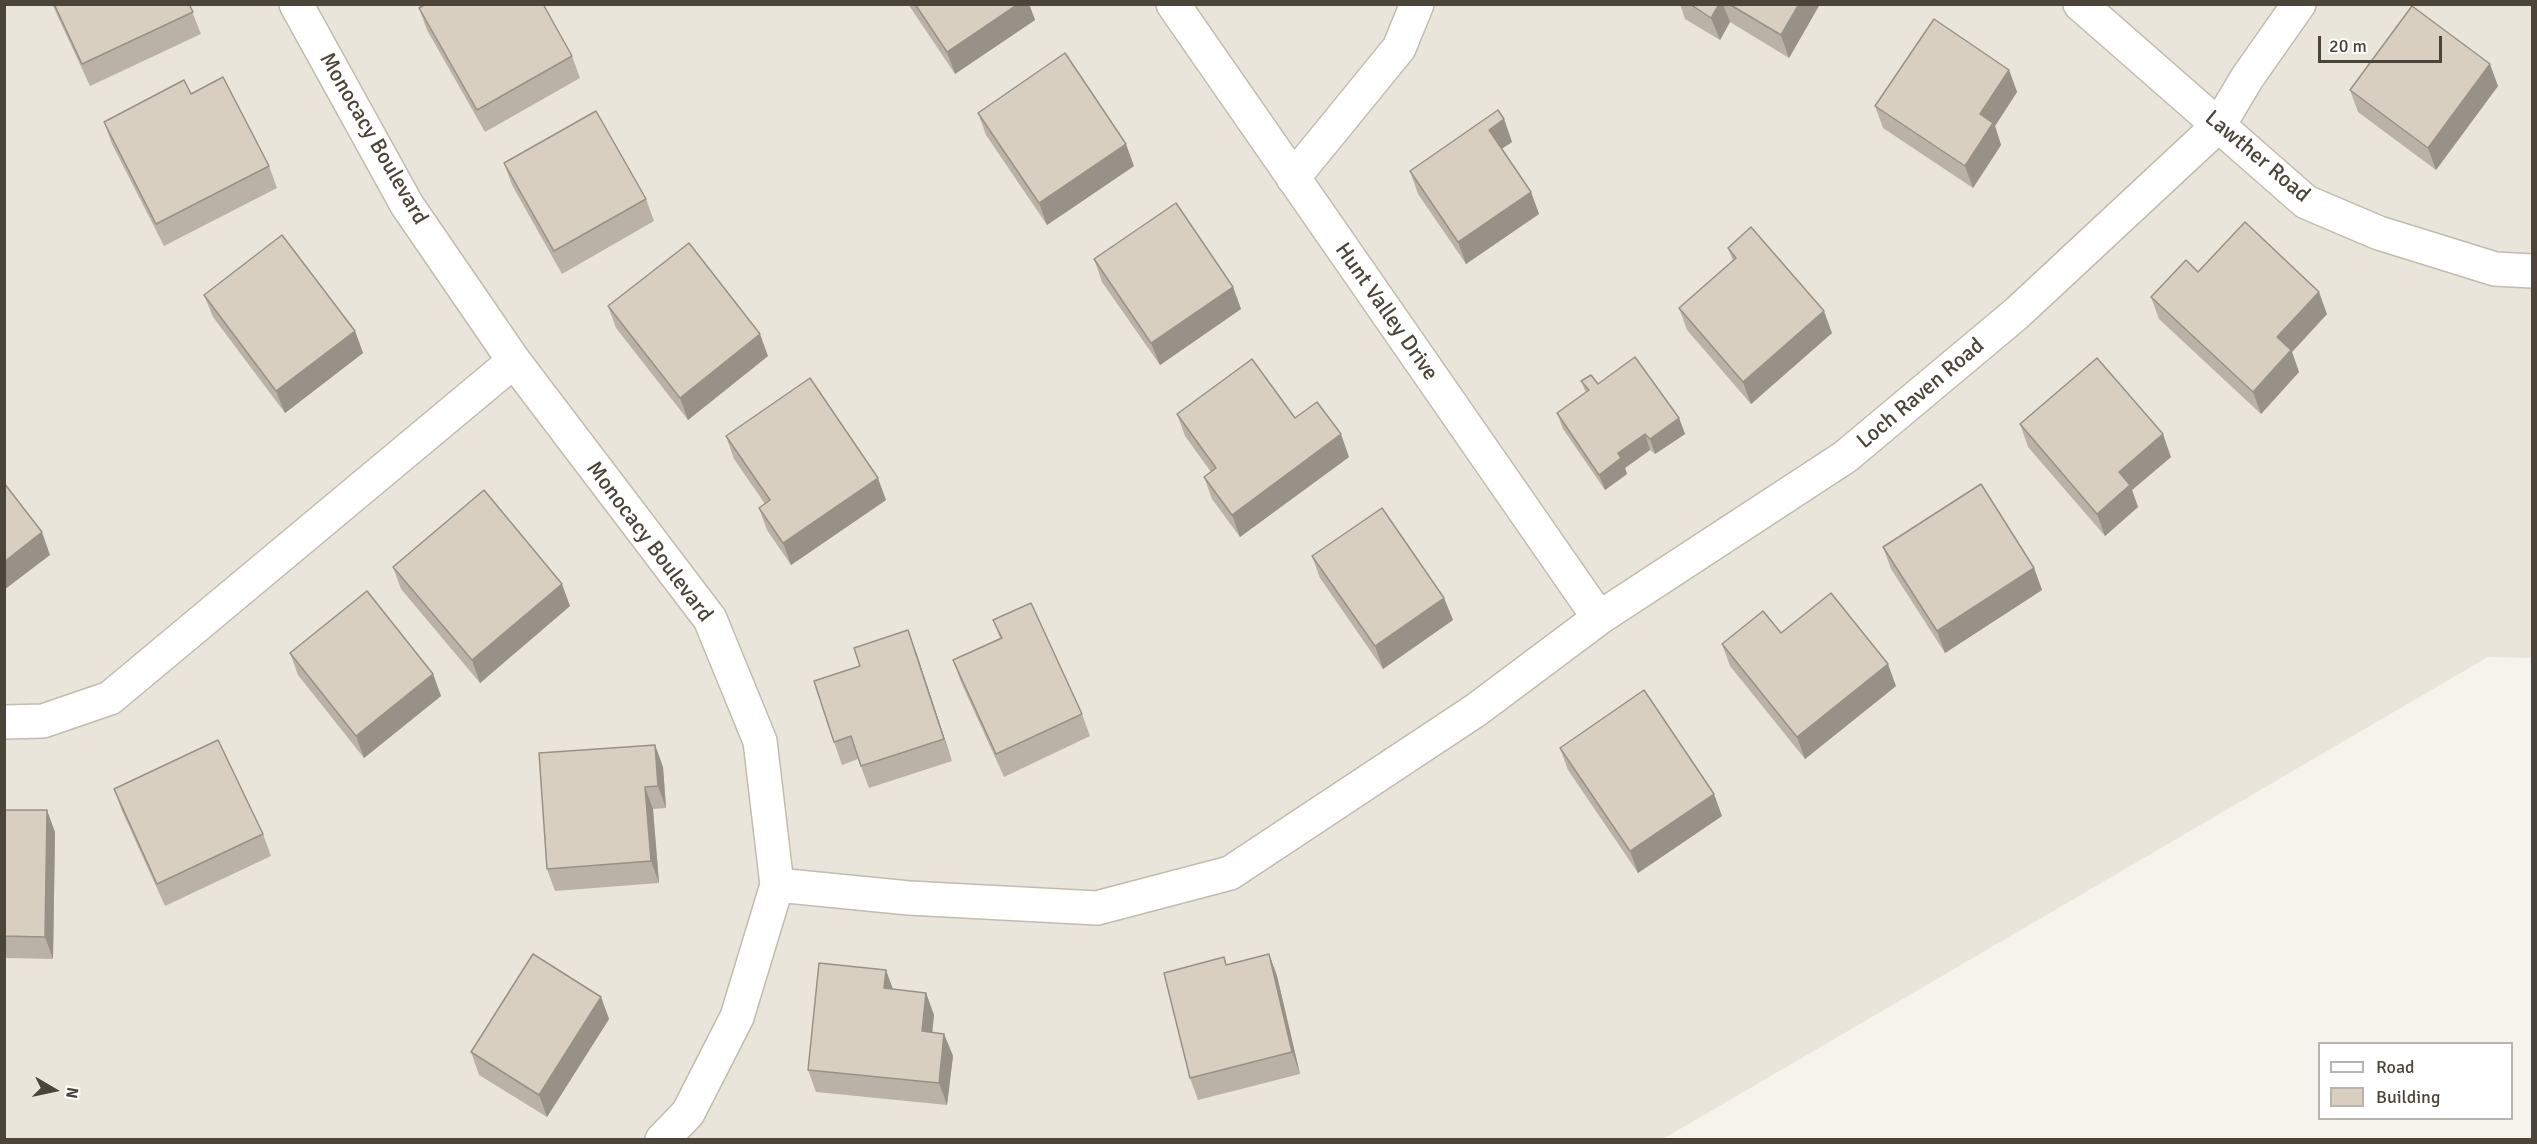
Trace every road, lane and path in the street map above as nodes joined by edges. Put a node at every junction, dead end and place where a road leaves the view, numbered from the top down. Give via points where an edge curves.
1 (1173, 4) edge
2 (1417, 4) edge
3 (2080, 4) edge
4 (2299, 4) edge
5 (306, 8) edge
6 (2218, 125) junction
7 (1293, 178) junction
8 (2532, 271) edge
9 (514, 361) junction
10 (1599, 618) junction
11 (4, 722) edge
12 (777, 885) junction
13 (662, 1140) edge

1 - 7 street, Hunt Valley Drive
2 - 7 street via 1400,48
3 - 6 street, Lawther Road
4 - 6 street, Loch Raven Road
5 - 9 street, Monocacy Boulevard via 407,205
6 - 8 street, Lawther Road via 2306,202 2379,232 2495,269
6 - 10 street, Loch Raven Road via 2016,315 1845,457
7 - 10 street, Hunt Valley Drive
9 - 11 street via 110,698 43,721
9 - 12 street, Monocacy Boulevard via 710,619 760,741
10 - 12 street, Loch Raven Road via 1476,710 1230,873 1097,908 909,898
12 - 13 street, Monocacy Boulevard via 737,1017 688,1113

